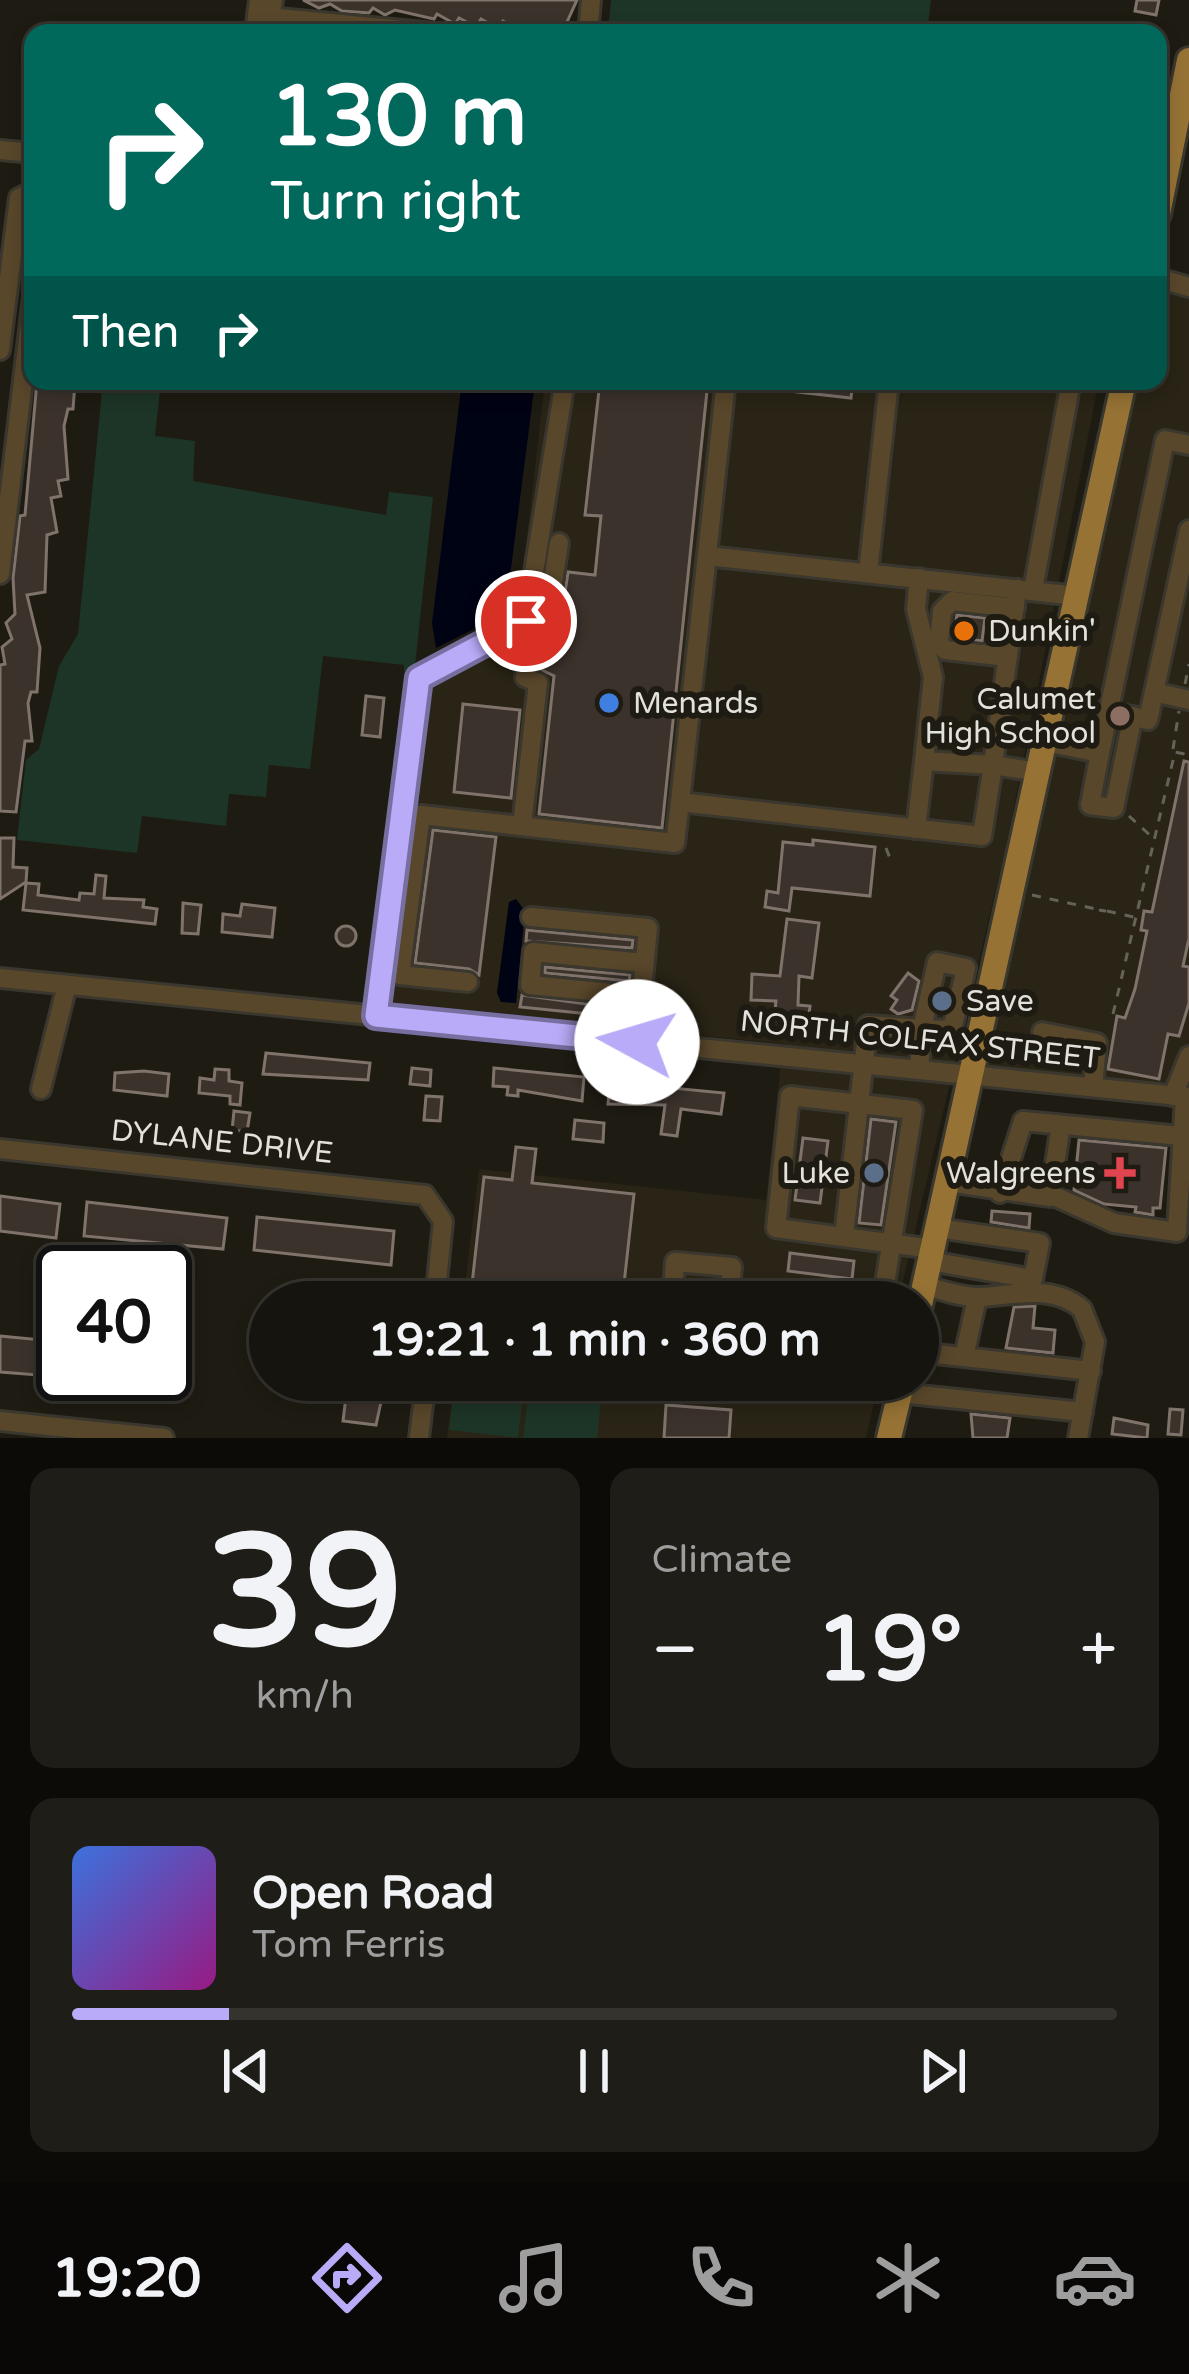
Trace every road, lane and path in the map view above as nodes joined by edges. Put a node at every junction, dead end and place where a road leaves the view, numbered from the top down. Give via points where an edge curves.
1 (264, 17) edge
2 (338, 24) edge
3 (1189, 60) edge
4 (1169, 104) edge
5 (1181, 140) edge
6 (24, 195) edge
7 (0, 350) edge
8 (24, 371) edge
9 (564, 390) edge
10 (725, 390) edge
11 (888, 390) edge
12 (1068, 390) edge
13 (1122, 390) edge
14 (1189, 445) edge
15 (1189, 530) edge
16 (559, 543) dead end
17 (707, 556) junction
18 (0, 568) edge
19 (868, 573) junction
20 (919, 578) junction
21 (1022, 596) junction
22 (1077, 596) junction
23 (1008, 657) junction
24 (1154, 692) junction
25 (1189, 700) edge
26 (1108, 710) junction
27 (1133, 716) junction
28 (1177, 735) dead end
29 (1045, 742) junction
30 (1100, 752) junction
31 (1175, 752) junction
32 (1189, 755) edge
33 (924, 761) junction
34 (993, 765) junction
35 (1039, 772) junction
36 (680, 802) junction
37 (1133, 820) dead end
38 (522, 826) junction
39 (916, 829) junction
40 (1156, 840) junction
41 (886, 848) dead end
42 (891, 860) dead end
43 (1013, 891) junction
44 (531, 917) dead end
45 (1138, 918) junction
46 (644, 963) junction
47 (966, 971) junction
48 (994, 977) junction
49 (0, 978) edge
50 (468, 982) dead end
51 (67, 985) junction
52 (641, 996) junction
53 (944, 1003) junction
54 (1113, 1014) dead end
55 (376, 1016) junction
56 (983, 1027) junction
57 (922, 1029) junction
58 (1042, 1032) dead end
59 (637, 1042) junction
60 (1189, 1056) edge
61 (863, 1065) junction
62 (919, 1070) junction
63 (973, 1075) junction
64 (1093, 1087) junction
65 (41, 1089) dead end
66 (1182, 1096) edge
67 (859, 1104) junction
68 (1060, 1125) junction
69 (1181, 1136) junction
70 (0, 1149) edge
71 (948, 1182) junction
72 (1000, 1193) junction
73 (1052, 1195) junction
74 (844, 1236) junction
75 (894, 1241) junction
76 (931, 1256) junction
77 (886, 1276) dead end
78 (437, 1281) edge
79 (674, 1281) edge
80 (731, 1281) edge
81 (925, 1281) edge
82 (977, 1298) junction
83 (939, 1354) edge
84 (964, 1357) junction
85 (1091, 1371) junction
86 (939, 1391) edge
87 (423, 1401) edge
88 (899, 1401) edge
89 (1083, 1412) junction
90 (0, 1421) edge
91 (138, 1437) edge
92 (164, 1438) edge
93 (419, 1438) edge
94 (890, 1438) edge
95 (1078, 1438) edge

1 - 2 street
3 - 4 main road
4 - 5 main road
6 - 7 street
8 - 18 street
9 - 55 street via 526,621 419,678
10 - 17 street
11 - 19 street
12 - 21 street
13 - 22 main road
14 - 26 street via 1165,440
15 - 24 street
16 - 38 street via 544,641 530,647 525,676 538,683
17 - 19 street
17 - 36 street
19 - 20 street
20 - 21 street
20 - 33 street via 916,609 933,677
21 - 22 street
21 - 23 street
21 - 23 street via 952,602 941,615 945,650
22 - 29 main road
23 - 34 street
24 - 25 street
24 - 27 street via 1148,720
26 - 27 street
26 - 30 street
27 - 30 street via 1114,808 1090,805
28 - 31 path
29 - 30 street
29 - 35 main road
31 - 32 path
31 - 40 path
33 - 34 street
33 - 39 street
34 - 35 street
34 - 39 street via 982,836
35 - 43 main road
36 - 38 street via 676,843
36 - 39 street
37 - 40 path
38 - 50 street via 421,815 400,975
40 - 45 path
41 - 42 path
43 - 45 path
43 - 48 main road
44 - 46 street via 648,928
45 - 54 path
46 - 52 street
46 - 52 street via 533,952 530,985
47 - 48 street
47 - 53 street
47 - 53 street via 927,960
48 - 56 main road
49 - 51 street, NORTH COLFAX STREET
51 - 55 street, NORTH COLFAX STREET
51 - 65 street
52 - 59 street
53 - 56 street
53 - 57 street
53 - 57 street via 952,1030
55 - 59 street, NORTH COLFAX STREET
56 - 63 main road
57 - 61 street via 868,1024
57 - 62 street
58 - 64 street via 1097,1043
59 - 61 street, NORTH COLFAX STREET
60 - 66 street
61 - 62 street, NORTH COLFAX STREET
61 - 67 street
62 - 63 street, NORTH COLFAX STREET
63 - 64 street, NORTH COLFAX STREET
63 - 71 main road
64 - 66 street, NORTH COLFAX STREET
66 - 69 street
67 - 74 street
67 - 74 street via 790,1096 776,1228
67 - 75 street via 913,1110
68 - 69 street
68 - 72 street via 1023,1121
68 - 73 street
69 - 73 street via 1178,1232 1125,1226
70 - 78 street, DYLANE DRIVE via 420,1194 443,1221
71 - 72 street
71 - 76 main road
72 - 73 street
74 - 75 street
75 - 76 street
75 - 77 street
76 - 76 street via 1033,1279 1040,1244
76 - 81 main road
76 - 82 street
79 - 80 street via 675,1262 732,1267
82 - 84 street
82 - 85 street via 1013,1292 1074,1303 1093,1330
83 - 84 street
84 - 85 street
85 - 89 street
86 - 89 street
87 - 93 street
88 - 94 main road
89 - 95 street
90 - 91 street
91 - 92 street

